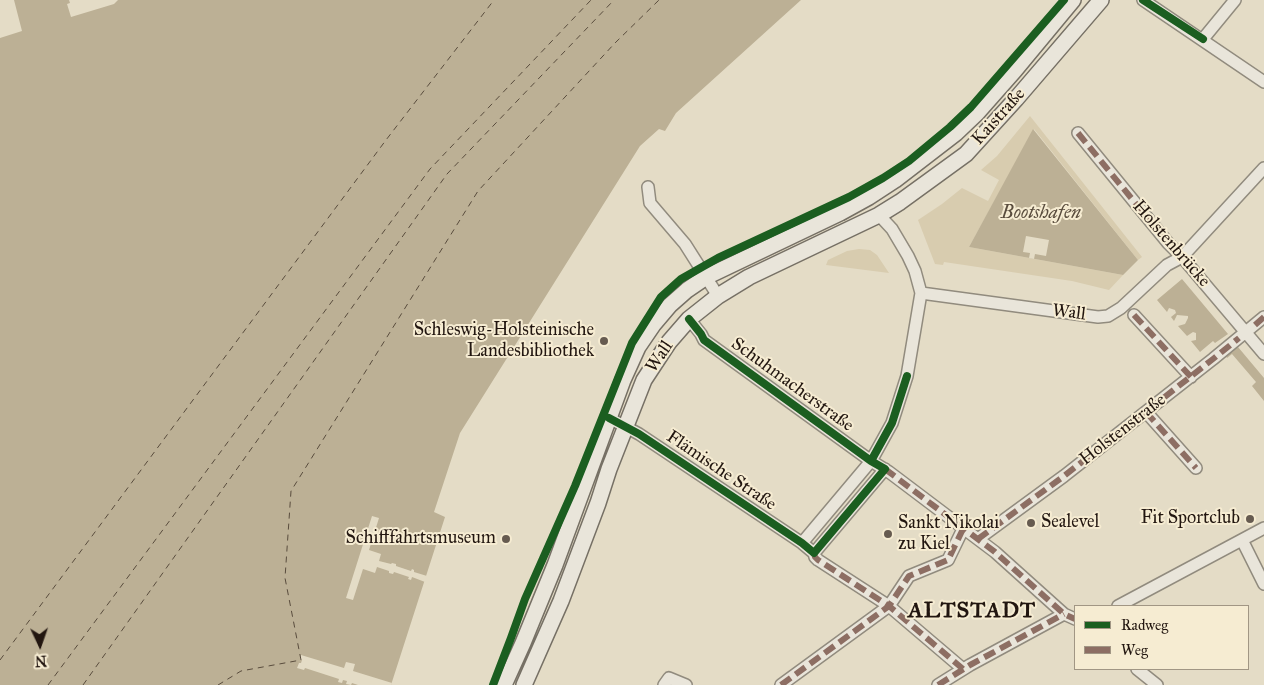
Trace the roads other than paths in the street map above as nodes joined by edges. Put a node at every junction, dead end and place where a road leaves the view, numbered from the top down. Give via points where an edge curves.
1 (1073, 0) edge
2 (1101, 0) edge
3 (1143, 0) edge
4 (1235, 0) edge
5 (1203, 39) junction
6 (1264, 82) edge
7 (1078, 133) dead end
8 (1264, 168) edge
9 (648, 187) dead end
10 (868, 197) junction
11 (879, 216) junction
12 (1182, 256) junction
13 (706, 277) junction
14 (921, 293) junction
15 (718, 296) junction
16 (1134, 315) dead end
17 (689, 319) junction
18 (1259, 321) edge
19 (1242, 335) junction
20 (1264, 354) edge
21 (1191, 377) junction
22 (1146, 412) junction
23 (609, 418) junction
24 (626, 426) junction
25 (871, 461) junction
26 (1196, 468) dead end
27 (885, 469) junction
28 (1264, 528) edge
29 (963, 529) junction
30 (978, 539) junction
31 (1242, 540) junction
32 (802, 544) junction
33 (814, 553) junction
34 (1264, 584) edge
35 (543, 595) junction
36 (561, 601) junction
37 (1120, 605) edge
38 (889, 606) junction
39 (1064, 614) junction
40 (1074, 619) edge
41 (963, 670) junction
42 (1138, 670) edge
43 (666, 682) edge
44 (504, 685) edge
45 (524, 685) edge
46 (686, 685) edge
47 (781, 685) edge
48 (938, 685) edge
49 (1157, 685) edge

1 - 10 main road, Kaistraße via 1015,70 956,133
2 - 11 main road, Kaistraße via 966,154
3 - 5 street
4 - 5 street
5 - 6 street
7 - 12 street, Holstenbrücke
8 - 12 street, Wall
9 - 13 street via 650,203 685,244
10 - 11 street
10 - 13 main road, Wall
11 - 14 street via 892,229 908,256
11 - 15 main road, Wall via 749,277
12 - 14 street, Wall via 1108,316
12 - 19 street, Holstenbrücke
13 - 15 street
13 - 23 main road, Wall via 670,305 653,325 638,347
14 - 25 street via 907,376 892,423
15 - 17 main road, Wall
16 - 21 street
17 - 24 main road, Wall via 644,380
17 - 25 street, Schuhmacherstraße via 704,340
18 - 19 street, Holstenstraße
19 - 20 street, Holstenbrücke
19 - 21 street, Holstenstraße
21 - 22 street, Holstenstraße
22 - 26 street
22 - 30 street, Holstenstraße
23 - 24 street, Flämische Straße
23 - 35 main road, Wall
24 - 32 street, Flämische Straße
24 - 36 main road, Wall
25 - 27 street, Schuhmacherstraße
25 - 32 street
27 - 29 street, Schuhmacherstraße
27 - 33 street
28 - 31 street
29 - 30 street, Schuhmacherstraße
29 - 38 street via 948,560 909,576
30 - 39 street, Schuhmacherstraße
31 - 34 street
31 - 37 street
32 - 33 street, Flämische Straße
33 - 38 street, Flämische Straße via 818,560
35 - 36 street
35 - 44 main road, Wall
36 - 45 main road, Wall
38 - 41 street, Flämische Straße
38 - 47 street
39 - 40 street, Schuhmacherstraße
39 - 41 street
41 - 48 street
42 - 49 street
43 - 46 street

